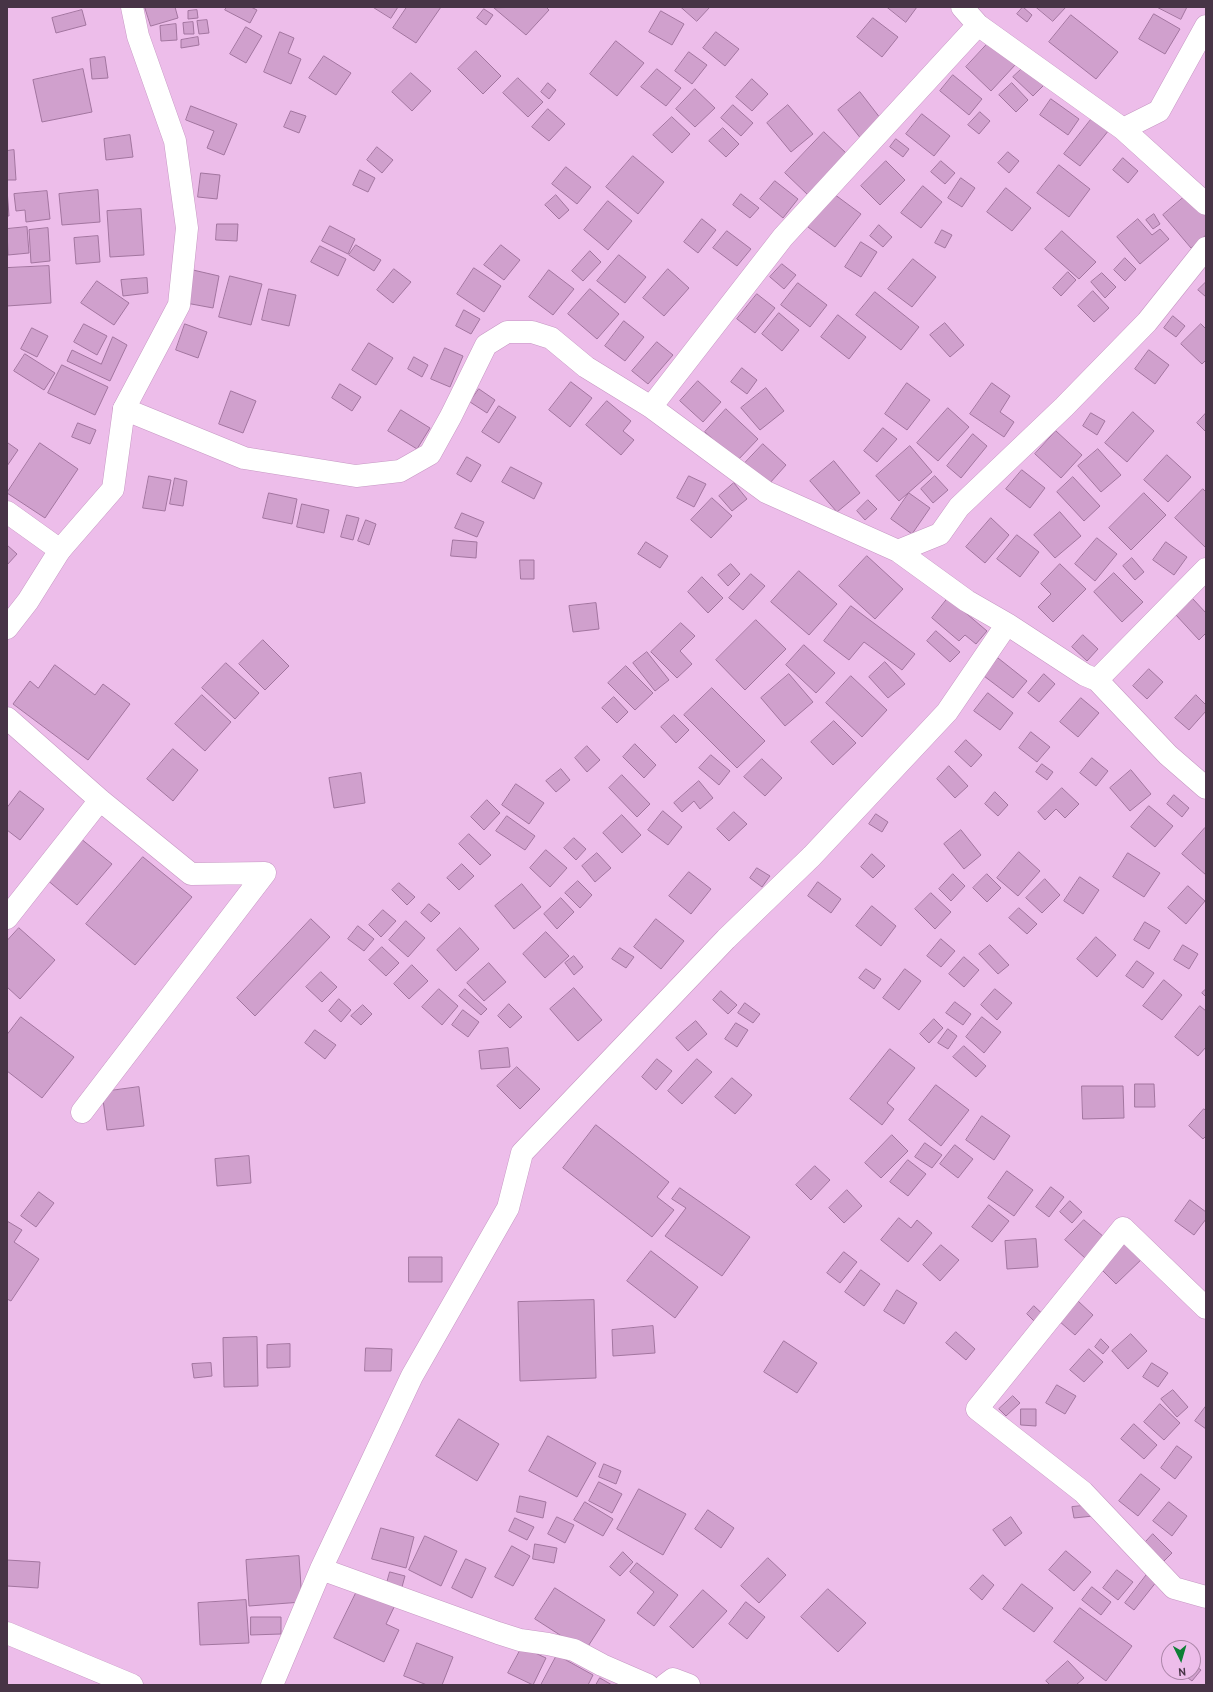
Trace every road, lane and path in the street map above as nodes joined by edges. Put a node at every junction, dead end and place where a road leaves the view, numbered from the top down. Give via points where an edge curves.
1 (132, 7) edge
2 (962, 7) edge
3 (978, 25) junction
4 (1206, 26) edge
5 (1123, 129) junction
6 (1206, 204) edge
7 (1206, 248) edge
8 (651, 407) junction
9 (124, 409) junction
10 (7, 512) edge
11 (60, 550) junction
12 (898, 551) junction
13 (1206, 569) edge
14 (1007, 624) junction
15 (7, 628) edge
16 (1097, 680) junction
17 (7, 718) edge
18 (1206, 788) edge
19 (100, 800) junction
20 (7, 918) edge
21 (82, 1112) dead end
22 (1206, 1308) edge
23 (321, 1569) junction
24 (1206, 1597) edge
25 (7, 1633) edge
26 (132, 1685) edge
27 (272, 1685) edge
28 (648, 1685) edge
29 (665, 1685) edge
30 (689, 1685) edge

1 - 9 street via 138,36 175,141 187,228 179,305
2 - 3 street
3 - 5 street
3 - 8 street via 783,237
4 - 5 street via 1159,111
5 - 6 street
7 - 12 street via 1147,322 1064,407 959,507 940,534
8 - 9 street via 586,367 550,338 532,332 507,332 486,345 430,454 400,471 356,476 244,458
8 - 12 street via 766,492
9 - 11 street via 113,489
10 - 11 street
11 - 15 street via 28,601
12 - 14 street via 967,601
13 - 16 street
14 - 16 street via 1085,675
14 - 23 street via 946,712 812,856 726,939 522,1153 508,1208 412,1376
16 - 18 street via 1168,755
17 - 19 street
19 - 20 street
19 - 21 street via 191,874 265,873
22 - 24 street via 1123,1228 978,1409 1083,1492 1174,1588
23 - 27 street
23 - 28 street via 498,1633 520,1640 574,1650
25 - 26 street
29 - 30 street via 673,1679

